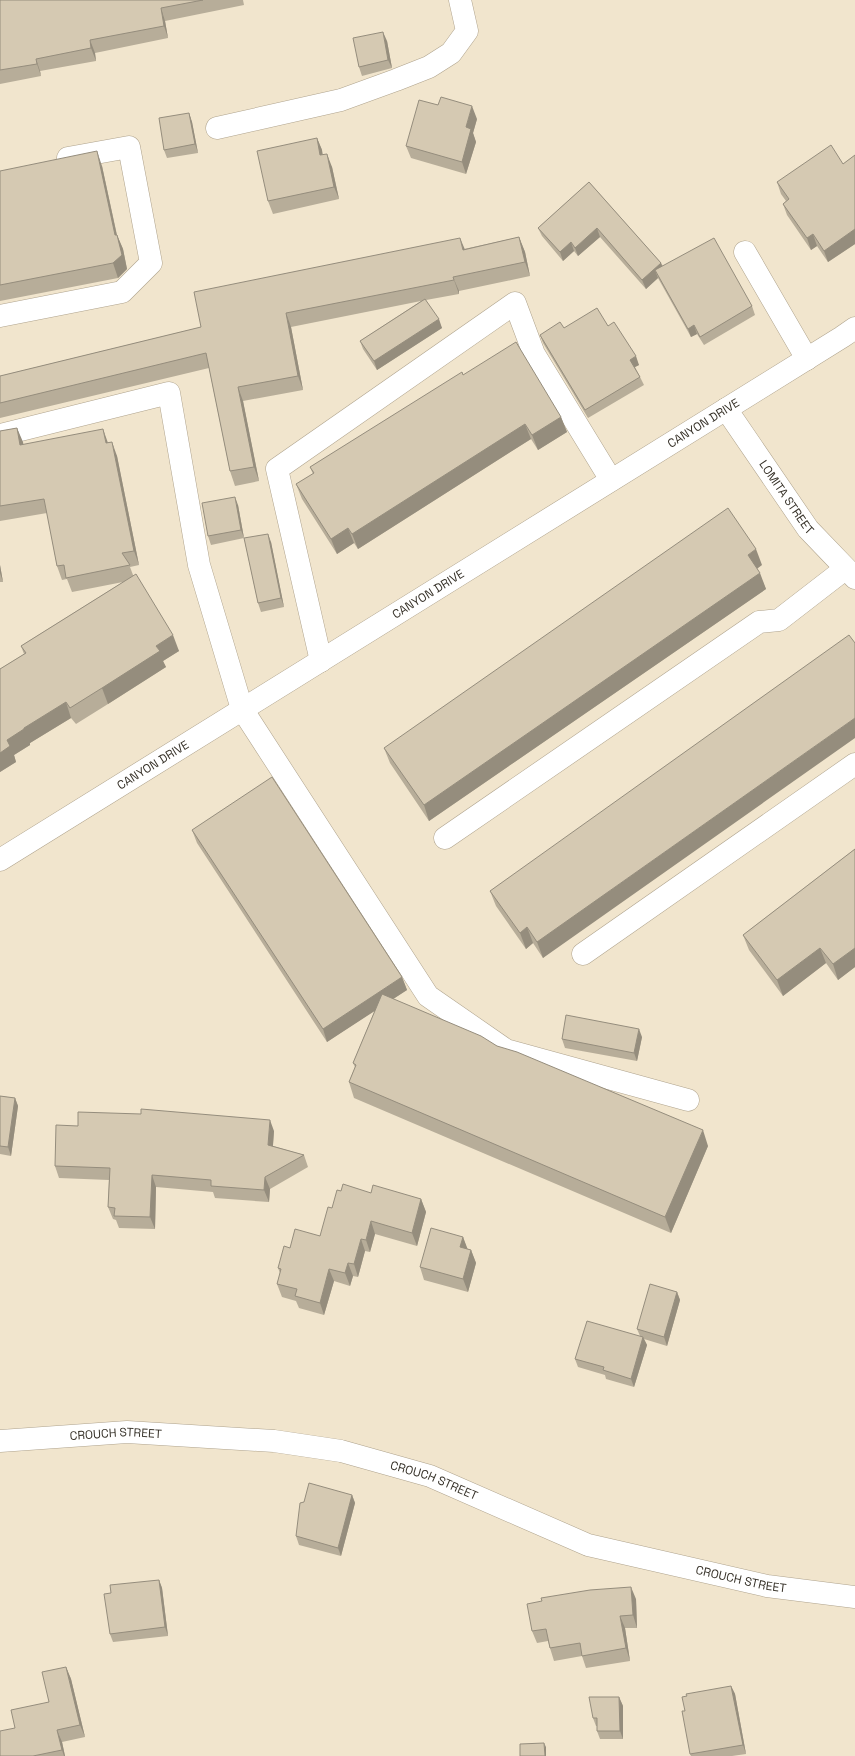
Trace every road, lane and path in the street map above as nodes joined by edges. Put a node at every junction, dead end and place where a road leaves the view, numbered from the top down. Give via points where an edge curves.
1 (460, 0) edge
2 (217, 128) dead end
3 (46, 162) edge
4 (745, 252) dead end
5 (0, 316) edge
6 (855, 328) edge
7 (807, 359) junction
8 (726, 409) junction
9 (0, 434) edge
10 (611, 480) junction
11 (850, 573) edge
12 (321, 661) junction
13 (242, 709) junction
14 (855, 764) edge
15 (445, 838) dead end
16 (0, 860) edge
17 (583, 954) dead end
18 (688, 1100) dead end
19 (0, 1441) edge
20 (855, 1597) edge

1 - 2 street via 467,31 451,53 429,67 341,100
3 - 5 street via 129,147 151,264 122,292
4 - 7 street
6 - 7 street, CANYON DRIVE
7 - 8 street, CANYON DRIVE
8 - 10 street, CANYON DRIVE
8 - 11 street, LOMITA STREET via 808,529
9 - 13 street via 169,393 200,565
10 - 12 street, CANYON DRIVE
10 - 12 street via 534,354 515,303 277,469
11 - 15 street via 779,620 759,622
12 - 13 street, CANYON DRIVE
13 - 16 street, CANYON DRIVE
13 - 18 street via 428,996 506,1050
14 - 17 street
19 - 20 street, CROUCH STREET via 127,1432 274,1441 341,1450 430,1476 588,1545 767,1586

